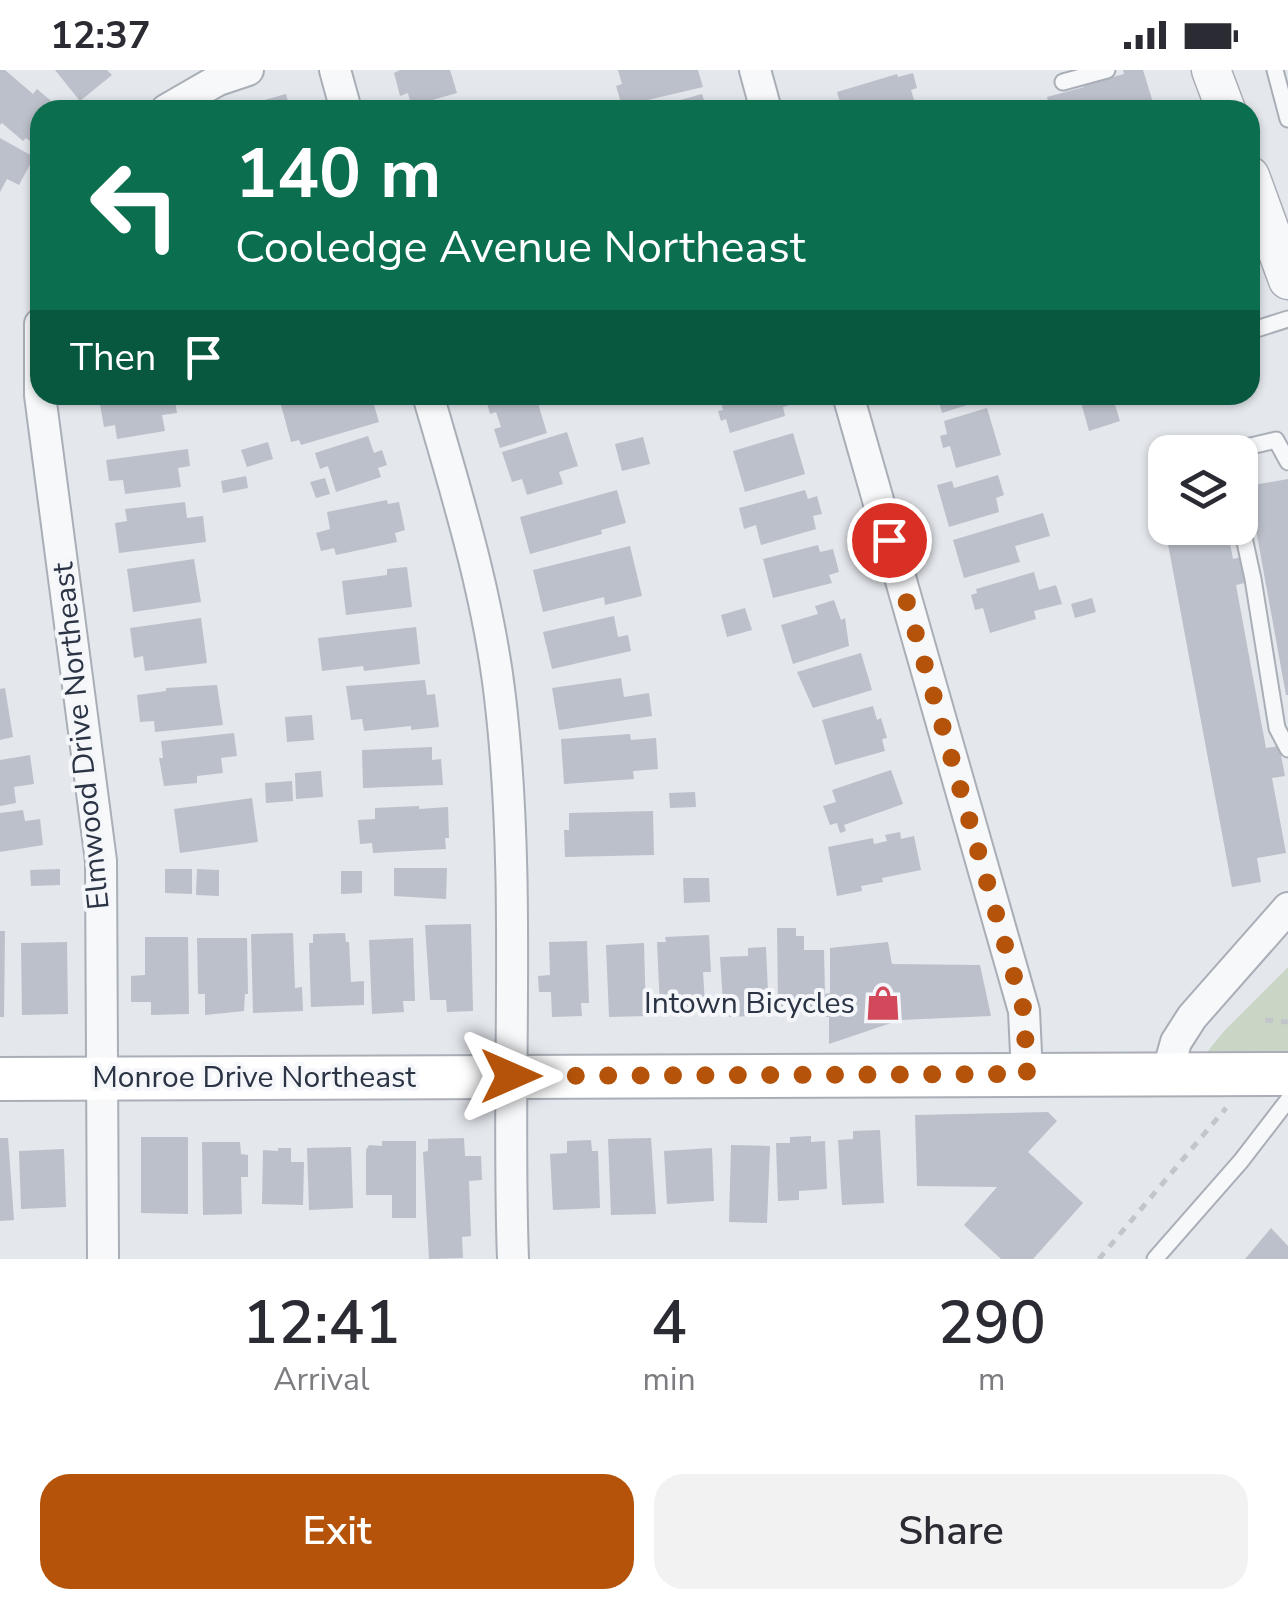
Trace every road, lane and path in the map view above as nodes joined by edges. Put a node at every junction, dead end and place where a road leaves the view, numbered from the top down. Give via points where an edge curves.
1 (248, 70) edge
2 (335, 70) edge
3 (755, 70) edge
4 (1107, 70) edge
5 (1211, 70) edge
6 (1274, 70) edge
7 (1063, 82) dead end
8 (183, 100) edge
9 (343, 100) edge
10 (763, 100) edge
11 (1222, 100) edge
12 (1288, 119) edge
13 (1260, 203) edge
14 (1288, 280) edge
15 (1288, 319) edge
16 (1260, 327) edge
17 (41, 405) edge
18 (431, 405) edge
19 (851, 405) edge
20 (1258, 444) edge
21 (1288, 462) edge
22 (1246, 545) edge
23 (1288, 749) edge
24 (1288, 908) edge
25 (1265, 1020) dead end
26 (1288, 1022) edge
27 (1027, 1074) junction
28 (1168, 1074) junction
29 (1288, 1074) edge
30 (511, 1076) junction
31 (103, 1078) junction
32 (0, 1079) edge
33 (1288, 1100) edge
34 (1228, 1106) dead end
35 (103, 1259) edge
36 (513, 1259) edge
37 (1099, 1259) edge
38 (1156, 1259) edge

1 - 8 street
2 - 9 street
3 - 10 street
4 - 7 lane
5 - 11 street
6 - 12 lane
13 - 14 street
15 - 16 lane
17 - 31 street, Elmwood Drive Northeast via 101,861
18 - 30 street via 468,532 500,699
19 - 27 street via 1024,1011
20 - 21 lane via 1276,440
22 - 23 lane via 1277,728
24 - 28 street via 1192,1017 1176,1042
25 - 26 path
27 - 28 main road, Monroe Drive Northeast
27 - 30 main road, Monroe Drive Northeast
28 - 29 main road, Monroe Drive Northeast
30 - 31 main road, Monroe Drive Northeast
30 - 36 street
31 - 32 main road, Monroe Drive Northeast
31 - 35 street, Elmwood Drive Northeast
33 - 38 lane
34 - 37 path

